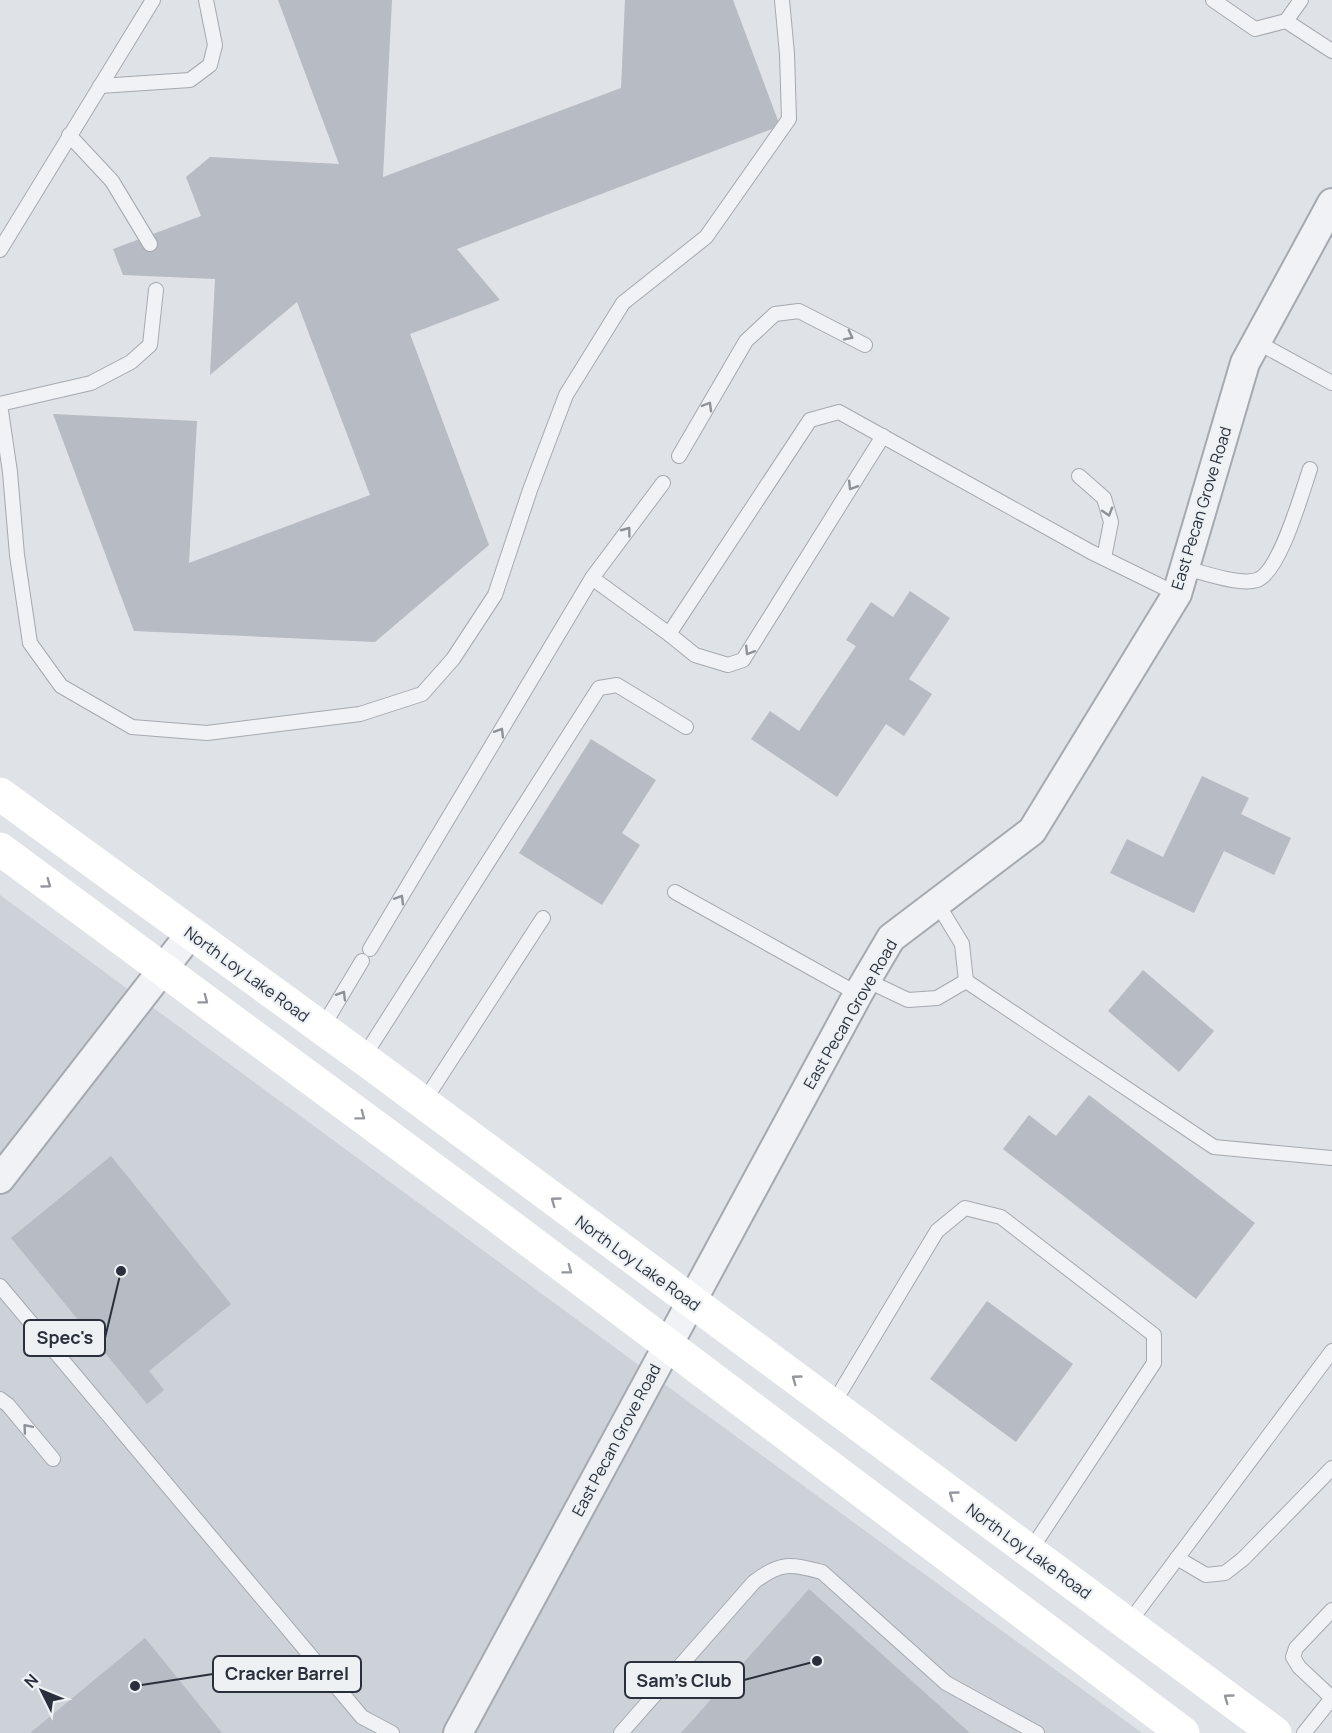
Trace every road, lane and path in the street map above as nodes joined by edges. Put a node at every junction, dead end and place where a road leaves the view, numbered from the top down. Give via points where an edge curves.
1 (153, 0) edge
2 (206, 0) edge
3 (782, 0) edge
4 (1213, 0) edge
5 (1301, 0) edge
6 (1286, 21) junction
7 (1332, 51) edge
8 (100, 86) junction
9 (69, 135) junction
10 (1332, 203) edge
11 (150, 244) dead end
12 (0, 250) edge
13 (156, 290) dead end
14 (1257, 342) junction
15 (865, 345) dead end
16 (1332, 382) edge
17 (883, 436) junction
18 (679, 456) dead end
19 (1310, 469) dead end
20 (1079, 476) dead end
21 (663, 483) dead end
22 (1104, 558) junction
23 (592, 578) junction
24 (1180, 581) junction
25 (669, 634) junction
26 (686, 727) dead end
27 (0, 794) edge
28 (0, 849) edge
29 (675, 892) dead end
30 (937, 903) junction
31 (543, 918) dead end
32 (190, 933) junction
33 (370, 949) dead end
34 (362, 962) dead end
35 (162, 969) junction
36 (966, 981) junction
37 (862, 987) junction
38 (322, 1028) junction
39 (363, 1058) junction
40 (423, 1102) junction
41 (1332, 1158) edge
42 (0, 1179) edge
43 (0, 1286) edge
44 (691, 1302) junction
45 (668, 1345) junction
46 (1332, 1351) edge
47 (0, 1399) edge
48 (832, 1406) junction
49 (53, 1459) dead end
50 (1332, 1468) edge
51 (1030, 1551) junction
52 (1177, 1558) junction
53 (1332, 1610) edge
54 (1128, 1624) junction
55 (1332, 1698) edge
56 (392, 1733) edge
57 (458, 1733) edge
58 (621, 1733) edge
59 (1037, 1733) edge
60 (1182, 1733) edge
61 (1275, 1733) edge
62 (1304, 1733) edge

1 - 8 lane
2 - 8 lane via 215,45 210,65 190,80
3 - 13 lane via 789,119 706,237 623,303 566,395 495,595 453,659 422,694 360,714 207,733 132,727 61,686 30,643 0,404 91,383 131,362 150,345
4 - 6 lane via 1255,29
5 - 6 lane
6 - 7 lane
8 - 9 lane
9 - 11 lane via 112,181
9 - 12 lane
10 - 14 street, East Pecan Grove Road
14 - 16 lane
14 - 24 street, East Pecan Grove Road via 1245,363
18 -> 15 lane via 747,341 775,314 799,311
17 - 22 lane
17 - 25 lane via 839,412 810,420
17 -> 25 lane via 743,660 728,665 695,655
19 - 24 lane via 1280,552 1264,576 1244,582
20 -> 22 lane via 1104,498 1109,514
23 -> 21 lane
22 - 24 lane
23 - 25 lane
33 -> 23 lane
24 - 30 street, East Pecan Grove Road via 1032,831
26 - 39 lane via 617,685 599,688
27 - 32 main road, North Loy Lake Road
28 -> 35 main road
29 - 37 lane
30 - 36 lane via 962,944
30 - 37 street, East Pecan Grove Road via 891,938
31 - 40 lane
32 - 35 street
32 - 38 main road, North Loy Lake Road
38 -> 34 lane
35 - 42 street
35 -> 45 main road
36 - 37 lane via 937,998 908,1000
36 - 41 lane via 1214,1147
37 - 44 street, East Pecan Grove Road
38 - 39 main road, North Loy Lake Road
39 - 40 main road, North Loy Lake Road
44 -> 40 main road, North Loy Lake Road
43 - 56 lane via 362,1717
44 - 45 street, East Pecan Grove Road
48 -> 44 main road, North Loy Lake Road
45 - 57 street, East Pecan Grove Road
45 - 60 main road
46 - 52 lane
49 -> 47 lane
51 -> 48 main road, North Loy Lake Road
48 - 51 lane via 936,1231 965,1208 1001,1217 1154,1335 1154,1364
50 - 52 lane via 1225,1573 1206,1575
51 - 54 main road, North Loy Lake Road
52 - 54 lane
53 - 55 lane via 1296,1648 1293,1657
61 -> 54 main road, North Loy Lake Road
55 - 62 lane
58 - 59 lane via 754,1582 771,1569 796,1565 822,1572 946,1683

